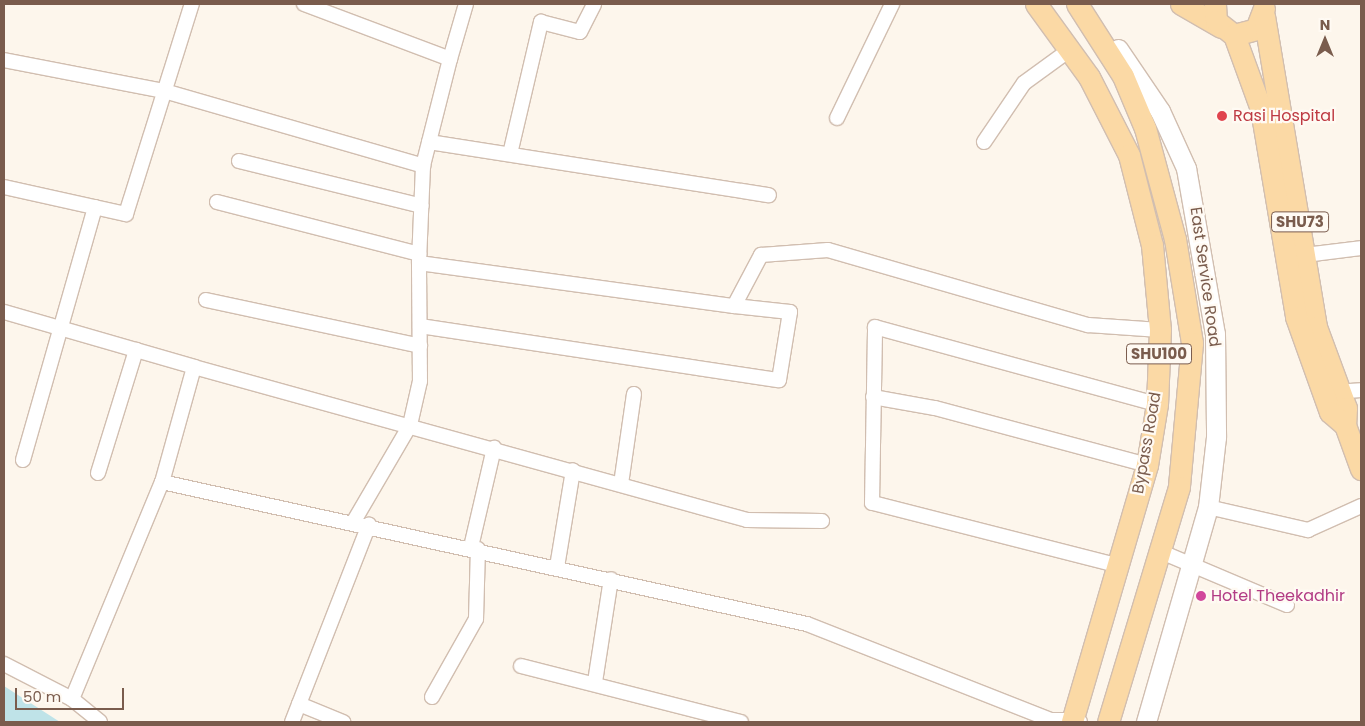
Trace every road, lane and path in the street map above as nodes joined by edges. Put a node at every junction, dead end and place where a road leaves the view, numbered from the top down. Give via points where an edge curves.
1 (192, 4) edge
2 (304, 4) edge
3 (466, 4) edge
4 (594, 4) edge
5 (892, 4) edge
6 (1036, 4) edge
7 (1181, 4) edge
8 (1215, 4) edge
9 (1079, 7) edge
10 (1264, 8) edge
11 (1227, 31) junction
12 (1068, 51) junction
13 (450, 59) junction
14 (4, 60) edge
15 (164, 91) junction
16 (838, 118) dead end
17 (429, 142) junction
18 (984, 142) dead end
19 (510, 154) junction
20 (239, 161) dead end
21 (423, 166) junction
22 (4, 187) edge
23 (769, 195) dead end
24 (217, 202) dead end
25 (422, 206) junction
26 (95, 207) junction
27 (1361, 248) edge
28 (1305, 255) junction
29 (419, 259) junction
30 (206, 300) dead end
31 (734, 306) junction
32 (4, 312) edge
33 (420, 326) junction
34 (61, 328) junction
35 (1160, 330) junction
36 (420, 346) junction
37 (136, 350) junction
38 (194, 367) junction
39 (1361, 390) edge
40 (1332, 392) junction
41 (634, 394) dead end
42 (873, 397) junction
43 (1156, 404) junction
44 (410, 425) junction
45 (494, 448) junction
46 (23, 460) dead end
47 (1146, 465) junction
48 (1361, 469) edge
49 (573, 470) junction
50 (98, 472) dead end
51 (162, 482) junction
52 (621, 484) junction
53 (1361, 506) edge
54 (1208, 507) junction
55 (354, 521) junction
56 (822, 521) dead end
57 (369, 524) junction
58 (474, 548) junction
59 (1159, 551) junction
60 (1192, 565) junction
61 (1120, 566) junction
62 (557, 567) junction
63 (611, 579) junction
64 (1287, 605) dead end
65 (4, 664) edge
66 (521, 666) dead end
67 (595, 682) junction
68 (432, 697) dead end
69 (72, 699) junction
70 (299, 704) junction
71 (1051, 721) edge
72 (100, 722) edge
73 (292, 722) edge
74 (342, 722) edge
75 (741, 722) edge
76 (1074, 722) edge
77 (1108, 722) edge
78 (1146, 722) edge

1 - 15 street
2 - 13 street
3 - 13 street
4 - 19 street via 580,32 541,22
5 - 16 street
6 - 12 main road, Bypass Road / SHU100
7 - 11 main road
8 - 11 main road, SHU73
9 - 54 street, East Service Road via 1092,10 1160,112 1186,168 1196,206 1215,334 1216,437
9 - 59 main road, Bypass Road / SHU100 via 1123,76 1145,128 1176,239 1192,343 1179,487
10 - 11 main road, SHU73 via 1256,29
10 - 28 main road, SHU73
11 - 40 main road, SHU73 via 1261,109 1296,317
12 - 18 street via 1024,83
12 - 35 main road, Bypass Road / SHU100 via 1089,77 1129,155 1152,245
13 - 17 street
14 - 15 street
15 - 21 street
15 - 26 street via 126,214
17 - 19 street
17 - 21 street
19 - 23 street
20 - 25 street
21 - 25 street
22 - 26 street
24 - 29 street
25 - 29 street
26 - 34 street
27 - 28 street
28 - 40 main road, SHU73 via 1316,328
29 - 31 street
29 - 33 street
30 - 36 street
31 - 33 street via 790,312 779,380
31 - 35 street via 761,255 828,250 1088,325
32 - 34 street
33 - 36 street
34 - 37 street
34 - 46 street
35 - 43 main road, Bypass Road / SHU100
36 - 44 street via 420,381
37 - 38 street
37 - 50 street
38 - 44 street
38 - 51 street
39 - 40 street
40 - 48 main road, SHU73
41 - 52 street
42 - 43 street via 874,328
42 - 47 street via 935,408
42 - 61 street via 872,503
43 - 47 main road, Bypass Road / SHU100
44 - 45 street
44 - 55 street
45 - 49 street
45 - 58 street
47 - 61 main road, Bypass Road / SHU100
49 - 52 street
49 - 62 street
51 - 55 street
51 - 69 street
52 - 56 street via 747,520
53 - 54 street via 1308,530
54 - 60 street, East Service Road
55 - 57 street
57 - 58 street
57 - 70 street
58 - 62 street
58 - 68 street via 476,619
59 - 60 street
59 - 77 main road, Bypass Road / SHU100
60 - 64 street
60 - 78 street, East Service Road
61 - 76 main road, Bypass Road / SHU100
62 - 63 street
63 - 67 street
63 - 71 street via 807,624
65 - 69 street
66 - 67 street
67 - 75 street
69 - 72 street
70 - 73 street
70 - 74 street
71 - 76 street

